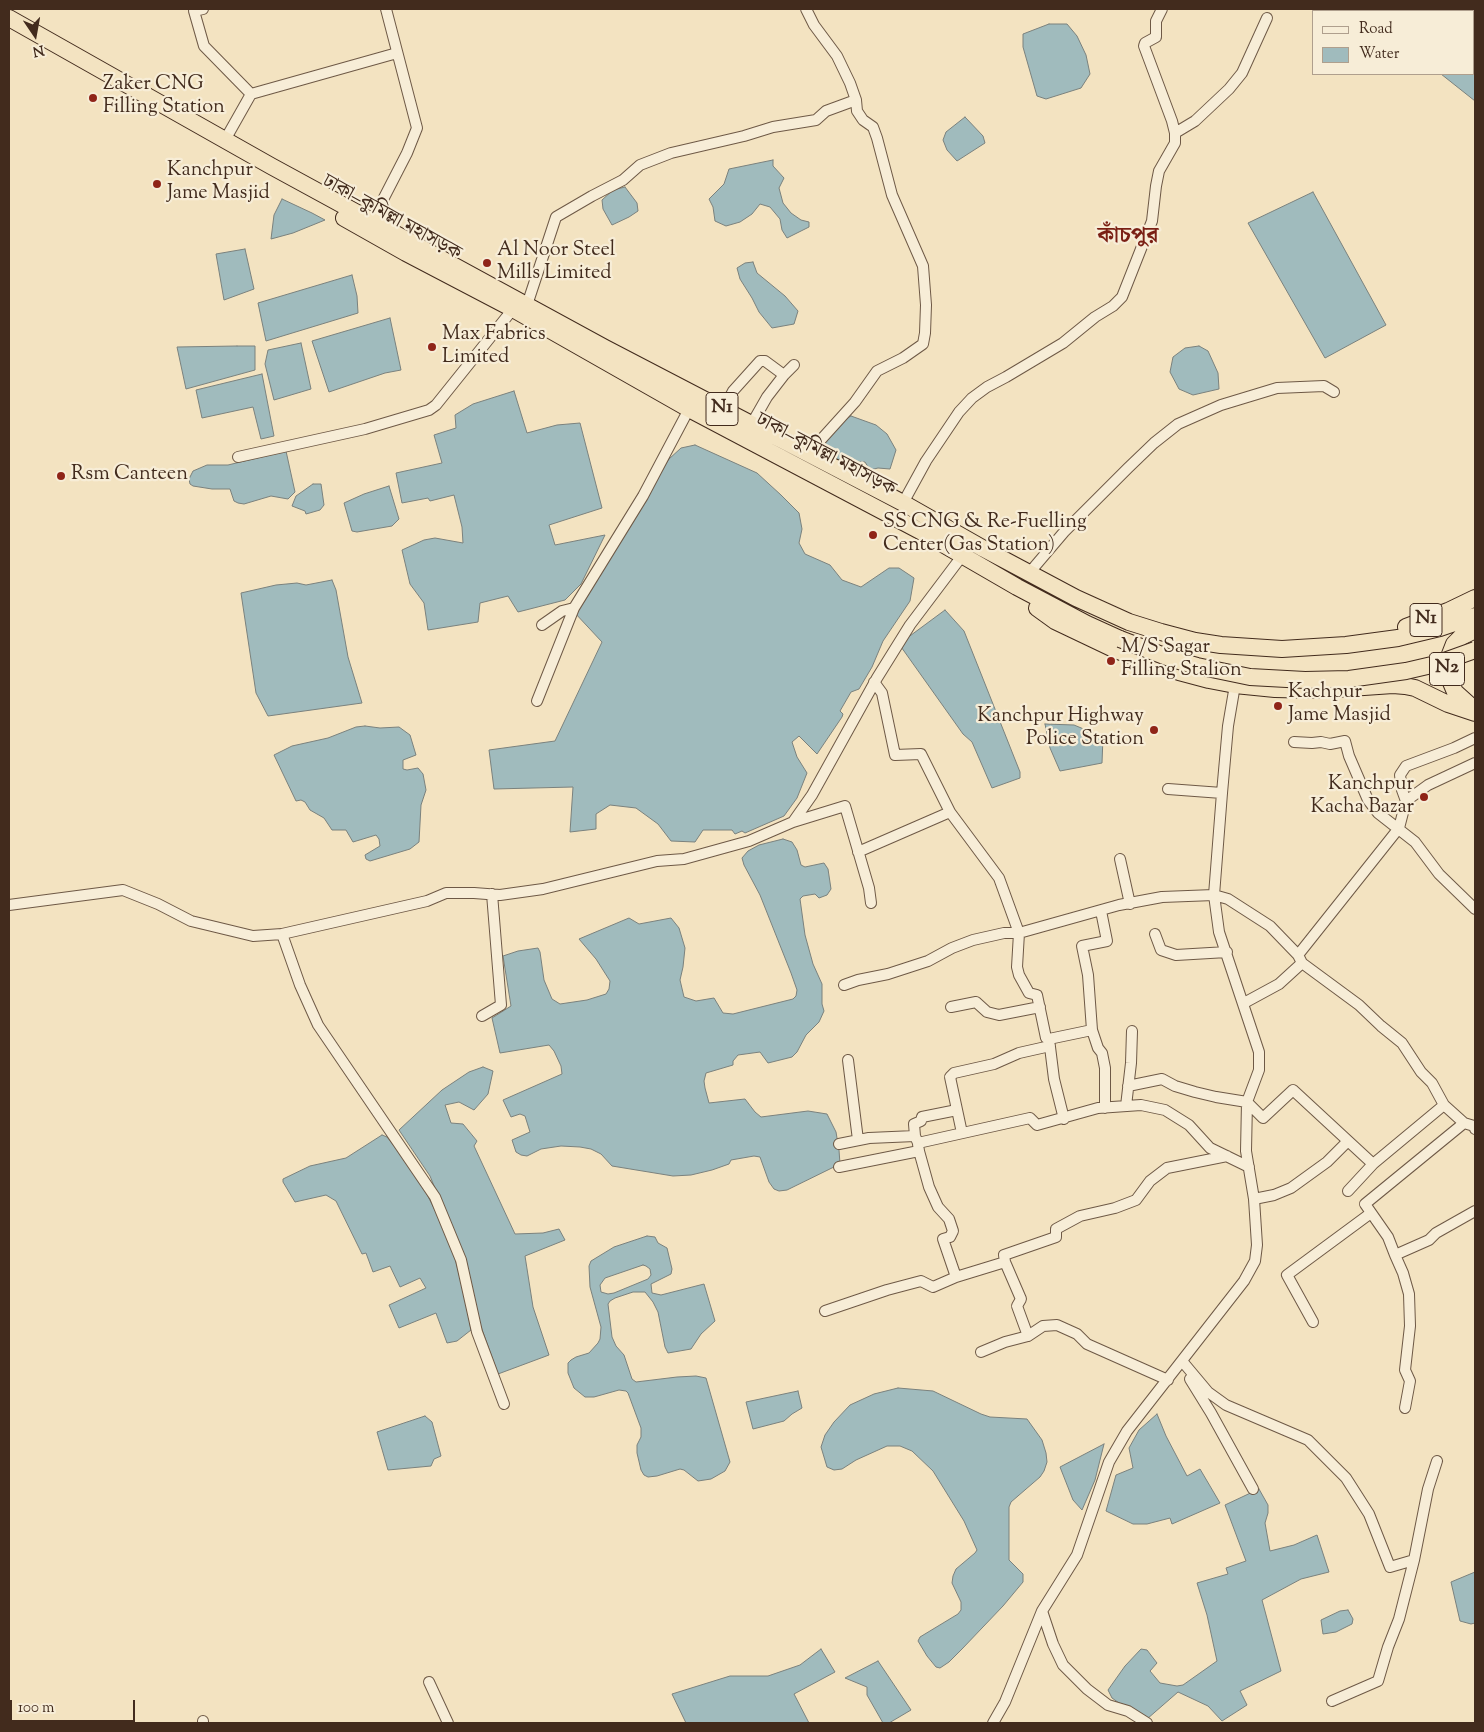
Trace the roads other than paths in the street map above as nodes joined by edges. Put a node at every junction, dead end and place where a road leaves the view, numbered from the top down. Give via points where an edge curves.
1 (386, 9) edge
2 (806, 9) edge
3 (1162, 9) edge
4 (197, 10) edge
5 (9, 18) edge
6 (1266, 18) dead end
7 (9, 31) edge
8 (397, 53) junction
9 (251, 94) junction
10 (856, 100) junction
11 (1175, 133) junction
12 (226, 140) junction
13 (268, 170) junction
14 (372, 221) junction
15 (520, 307) junction
16 (794, 365) dead end
17 (784, 375) junction
18 (1334, 392) dead end
19 (689, 409) junction
20 (723, 410) junction
21 (751, 424) junction
22 (808, 454) junction
23 (238, 457) dead end
24 (903, 503) junction
25 (962, 556) junction
26 (1030, 572) junction
27 (1017, 587) junction
28 (1475, 598) edge
29 (574, 608) junction
30 (1475, 616) edge
31 (542, 625) dead end
32 (1475, 630) edge
33 (1378, 641) junction
34 (1475, 650) edge
35 (874, 682) junction
36 (1235, 685) junction
37 (537, 701) dead end
38 (1475, 712) edge
39 (1475, 738) edge
40 (1294, 742) dead end
41 (1475, 763) edge
42 (1168, 789) dead end
43 (1222, 793) junction
44 (1406, 800) junction
45 (950, 812) junction
46 (793, 822) junction
47 (1399, 828) junction
48 (858, 852) junction
49 (1120, 859) dead end
50 (492, 894) junction
51 (1214, 895) junction
52 (871, 903) dead end
53 (1130, 904) junction
54 (9, 905) edge
55 (1475, 909) edge
56 (1101, 911) junction
57 (1019, 933) junction
58 (282, 934) junction
59 (1155, 934) dead end
60 (1227, 952) junction
61 (1300, 959) junction
62 (844, 985) dead end
63 (1244, 1003) junction
64 (951, 1006) dead end
65 (1040, 1008) junction
66 (482, 1016) dead end
67 (1092, 1030) junction
68 (1132, 1031) dead end
69 (1050, 1042) junction
70 (848, 1060) dead end
71 (1128, 1086) junction
72 (1248, 1102) junction
73 (1444, 1105) junction
74 (1126, 1106) junction
75 (1105, 1108) junction
76 (957, 1110) junction
77 (1064, 1119) junction
78 (1464, 1123) junction
79 (1475, 1129) edge
80 (962, 1133) junction
81 (858, 1140) junction
82 (1348, 1141) junction
83 (917, 1143) junction
84 (838, 1144) dead end
85 (1227, 1156) junction
86 (1373, 1164) junction
87 (839, 1167) dead end
88 (1248, 1167) junction
89 (1348, 1190) dead end
90 (1254, 1198) junction
91 (1475, 1210) edge
92 (1372, 1213) junction
93 (1395, 1255) junction
94 (1005, 1262) junction
95 (956, 1277) junction
96 (825, 1311) dead end
97 (1313, 1322) dead end
98 (1028, 1336) junction
99 (981, 1352) dead end
100 (1182, 1362) junction
101 (1168, 1380) junction
102 (504, 1404) dead end
103 (1405, 1408) dead end
104 (1437, 1461) dead end
105 (1253, 1489) dead end
106 (1414, 1560) junction
107 (1042, 1611) junction
108 (429, 1682) dead end
109 (1332, 1701) dead end
110 (448, 1723) edge
111 (993, 1723) edge
112 (1147, 1723) edge

1 - 8 street
2 - 10 street via 837,56
3 - 11 street via 1156,21 1156,37 1144,46
4 - 9 street via 204,46
5 - 12 highway, ঢাকা–কুমিল্লা মহাসড়ক / N1
6 - 11 street via 1242,74 1201,116
7 - 13 highway, ঢাকা–কুমিল্লা মহাসড়ক / N1
8 - 9 street
8 - 14 street via 417,128
9 - 12 street
10 - 15 street via 826,111 816,120 773,127 640,165 623,180 556,217
10 - 22 street via 862,120 873,127 892,195 923,266 925,333 923,344 877,371 855,402
11 - 24 street via 1175,143 1156,186 1152,221 1122,296 1063,343 987,386 972,398 926,461
12 - 13 highway, ঢাকা–কুমিল্লা মহাসড়ক / N1
13 - 14 highway, ঢাকা–কুমিল্লা মহাসড়ক / N1
13 - 15 highway, ঢাকা–কুমিল্লা মহাসড়ক / N1 via 406,253
14 - 15 highway, ঢাকা–কুমিল্লা মহাসড়ক / N1
15 - 19 highway, ঢাকা–কুমিল্লা মহাসড়ক / N1
15 - 20 highway, ঢাকা–কুমিল্লা মহাসড়ক / N1
15 - 23 street via 429,410
16 - 17 street
17 - 20 street via 760,361 733,391
17 - 21 street
18 - 26 street via 1324,386 1277,388 1178,424 1154,443 1064,532
19 - 25 highway, ঢাকা–কুমিল্লা মহাসড়ক / N1
19 - 29 street via 642,496
20 - 21 highway, ঢাকা–কুমিল্লা মহাসড়ক / N1
21 - 22 highway, ঢাকা–কুমিল্লা মহাসড়ক / N1
22 - 24 highway, ঢাকা–কুমিল্লা মহাসড়ক / N1
24 - 26 highway, ঢাকা–কুমিল্লা মহাসড়ক / N1
25 - 27 highway, ঢাকা–কুমিল্লা মহাসড়ক / N1
25 - 35 street via 910,625
26 - 33 highway, ঢাকা–কুমিল্লা মহাসড়ক / N1 via 1128,622 1195,641 1282,649
27 - 34 highway, ঢাকা–কুমিল্লা মহাসড়ক / N1, bridge via 1120,639 1172,659 1250,677 1327,680 1381,675 1436,664
27 - 36 highway, N1 via 1055,621 1118,651 1179,672
28 - 33 highway, N1 via 1394,631
29 - 31 street via 562,611
29 - 37 street
30 - 33 highway, ঢাকা–কুমিল্লা মহাসড়ক / N1 via 1440,628
32 - 38 highway, N2 via 1454,644 1447,662 1455,692
35 - 45 street via 882,693 895,755 921,754
35 - 46 street via 812,795
36 - 38 highway, N1 via 1320,690 1405,686
36 - 43 street
39 - 44 street via 1406,766 1400,775
40 - 47 street via 1330,744 1345,741 1368,800 1378,813
41 - 44 street via 1428,785
42 - 43 street
43 - 51 street
44 - 47 street
45 - 48 street
45 - 57 street via 999,878
46 - 48 street via 845,806
46 - 50 street via 749,841 684,859 657,861 543,889
47 - 55 street
47 - 61 street
48 - 52 street
49 - 53 street
50 - 58 street via 446,893
50 - 66 street via 501,1005
51 - 53 street via 1162,898
51 - 60 street via 1219,932
51 - 61 street via 1228,899 1270,926
53 - 56 street
54 - 58 street via 123,890 191,921 253,936
56 - 57 street
56 - 67 street via 1107,941 1082,946 1088,975
57 - 62 street via 973,940 928,961
57 - 65 street via 1019,975 1029,993 1037,995
58 - 102 street via 318,1025 435,1197 461,1260 477,1332
59 - 60 street via 1161,950 1176,955
60 - 63 street
61 - 63 street via 1278,984
61 - 73 street via 1402,1043
63 - 72 street via 1259,1052 1259,1070
64 - 65 street via 976,1002 987,1012 1000,1015
65 - 69 street via 1046,1038
67 - 69 street
67 - 75 street via 1105,1068
68 - 71 street
69 - 76 street via 994,1064 954,1073 950,1077
69 - 77 street via 1054,1079
70 - 81 street
71 - 72 street via 1162,1079 1216,1098
71 - 74 street
72 - 82 street via 1263,1118 1293,1090
72 - 88 street
73 - 78 street
73 - 86 street
74 - 75 street
74 - 85 street via 1165,1110 1189,1125 1210,1148
75 - 77 street
76 - 80 street
76 - 83 street via 922,1116 921,1121 914,1124
77 - 80 street via 1038,1125 1030,1118
78 - 79 street
78 - 92 street via 1365,1204
80 - 83 street
81 - 83 street
81 - 84 street
82 - 86 street
82 - 90 street via 1327,1162 1291,1188
83 - 87 street
83 - 95 street via 929,1187 953,1231 943,1239
85 - 88 street
85 - 94 street via 1168,1168 1150,1181 1136,1200 1080,1216 1056,1229 1056,1237 1004,1255
86 - 89 street
88 - 90 street
90 - 100 street via 1255,1261 1244,1281
91 - 93 street via 1429,1240
92 - 93 street via 1388,1237
92 - 97 street via 1287,1275
93 - 103 street via 1410,1294 1405,1370 1410,1381
94 - 95 street
94 - 98 street via 1021,1299 1017,1306
95 - 96 street via 933,1286 921,1281
98 - 99 street
98 - 101 street via 1043,1326 1057,1325 1077,1334 1087,1344
100 - 101 street
100 - 105 street
100 - 106 street via 1208,1392 1226,1405 1308,1440 1346,1478 1369,1514 1390,1567
101 - 107 street via 1126,1431 1109,1462 1077,1555
104 - 106 street
106 - 109 street via 1378,1681
107 - 111 street via 1005,1702
107 - 112 street via 1062,1665 1108,1705 1128,1711
108 - 110 street

